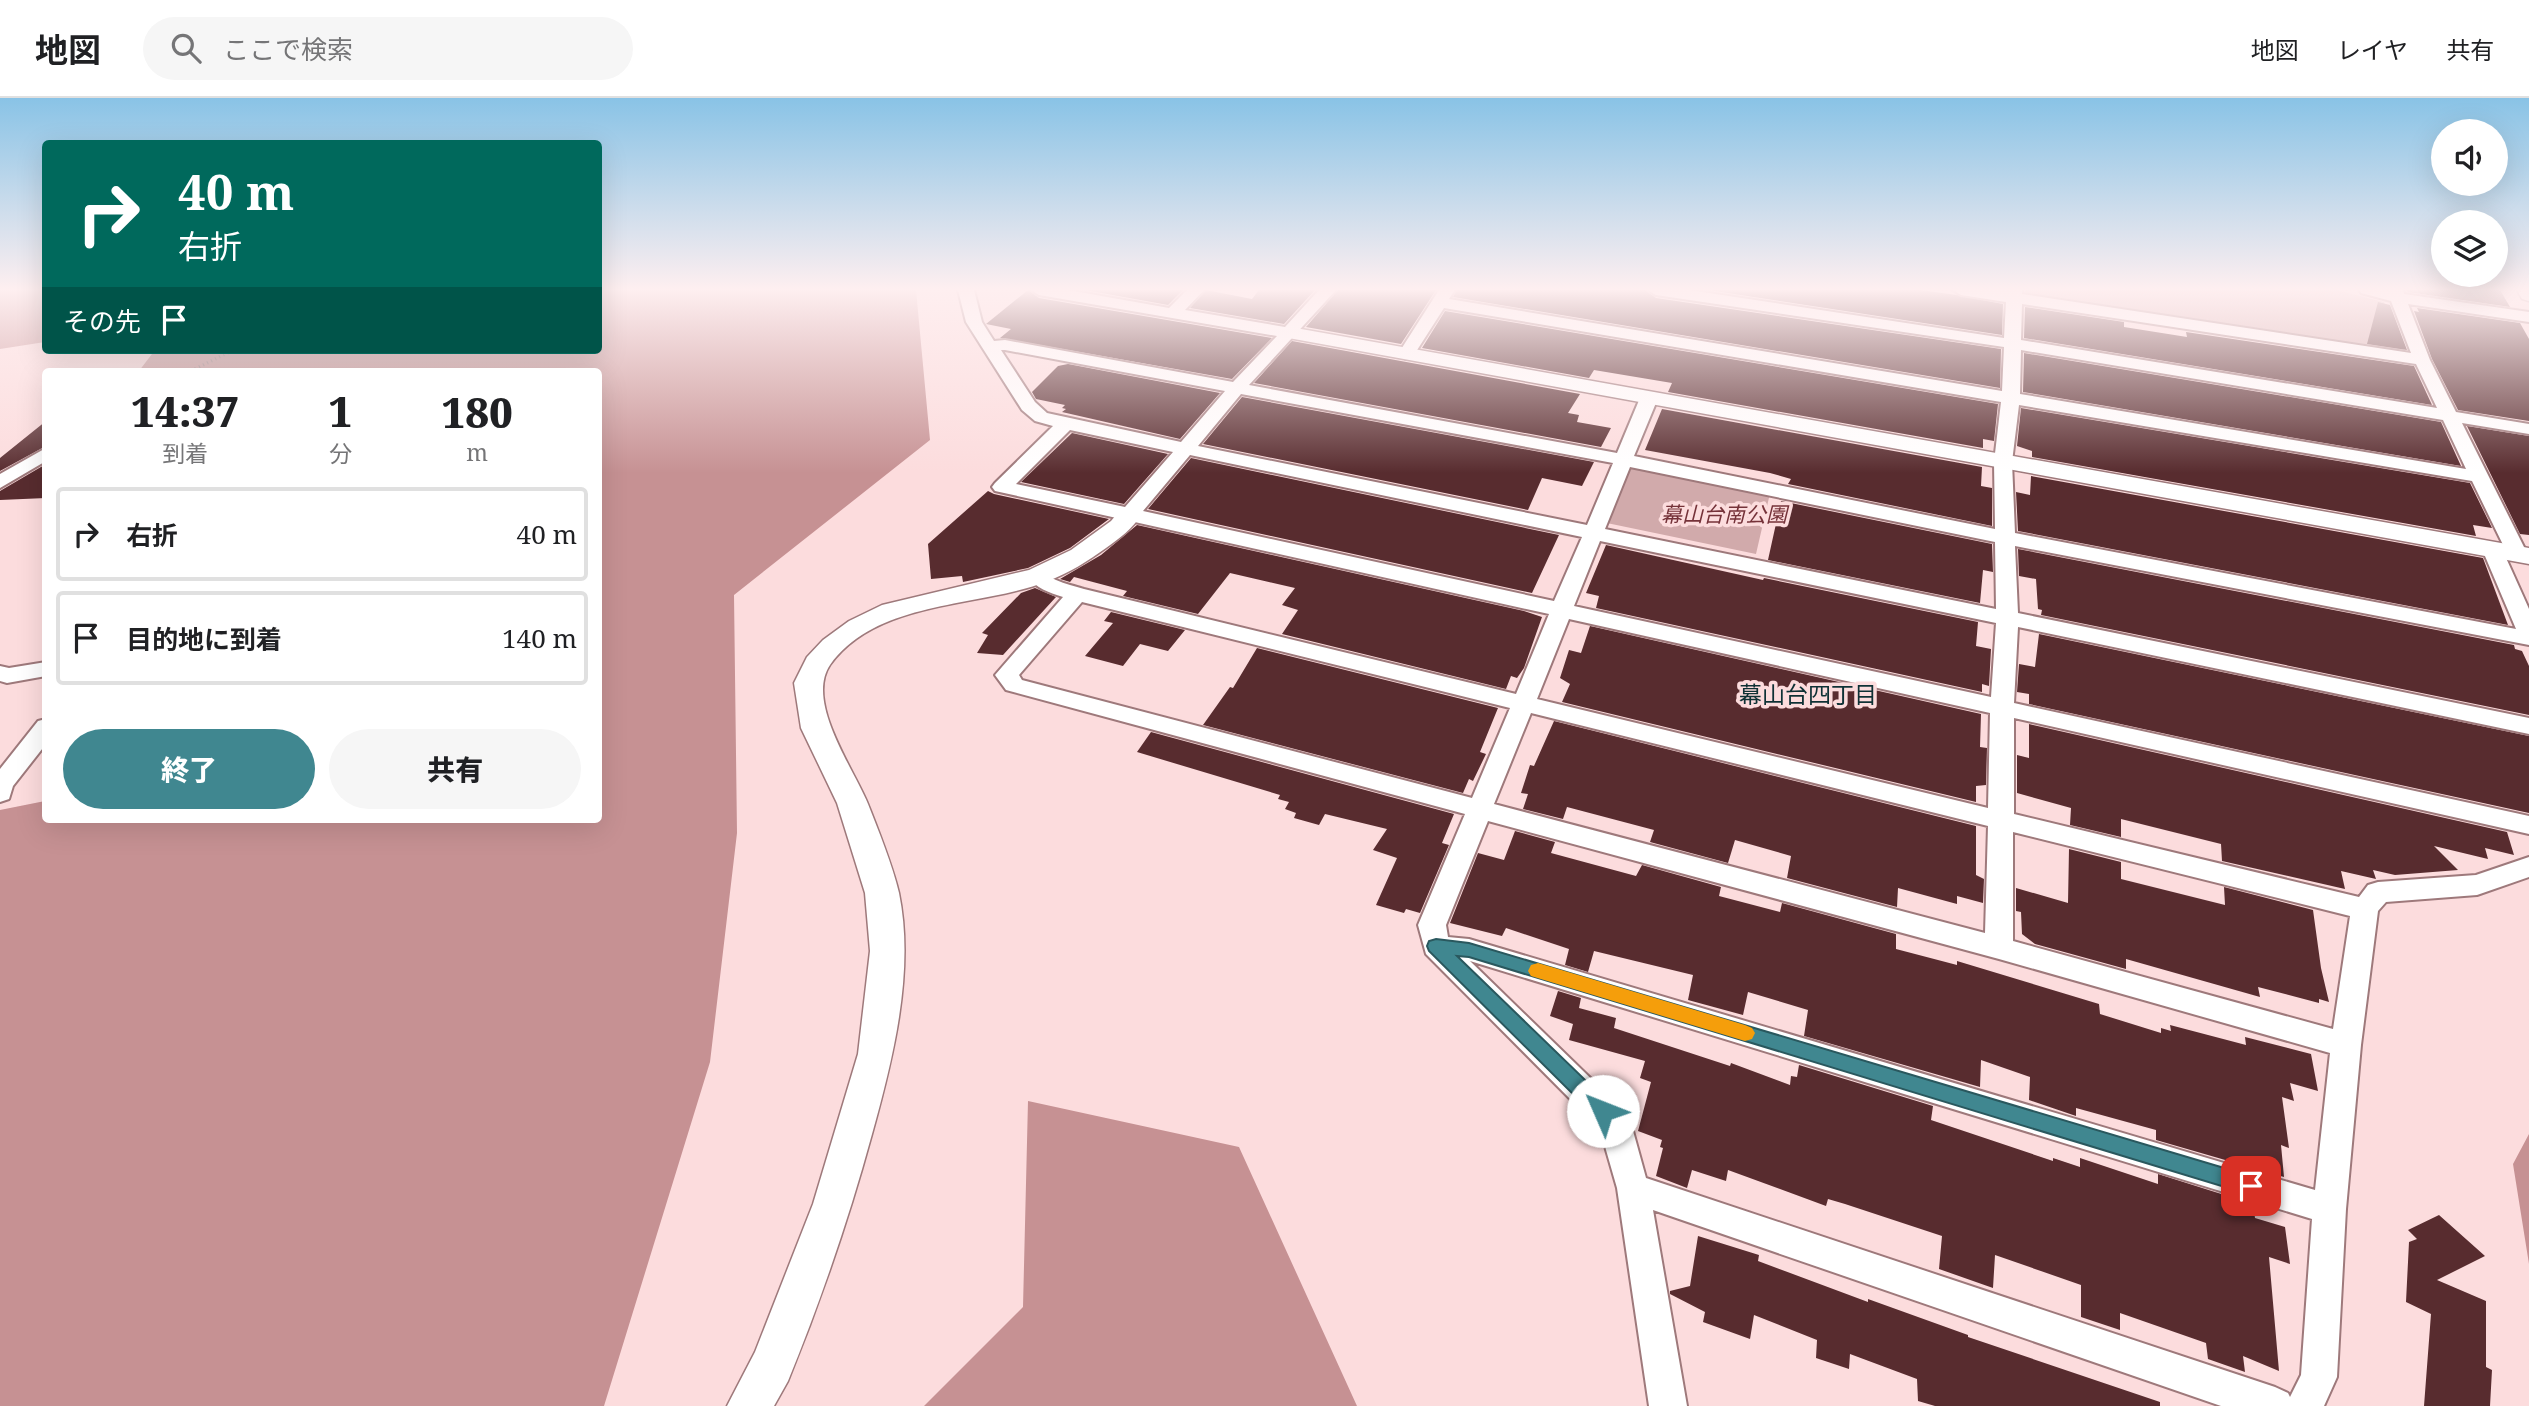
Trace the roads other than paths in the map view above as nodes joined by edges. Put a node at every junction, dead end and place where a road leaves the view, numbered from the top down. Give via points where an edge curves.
1 (991, 351) edge
2 (1038, 351) edge
3 (1273, 351) edge
4 (1390, 351) edge
5 (1408, 351) edge
6 (1756, 351) edge
7 (2014, 351) edge
8 (2056, 351) edge
9 (2367, 351) edge
10 (2419, 351) edge
11 (1406, 354) junction
12 (2422, 360) junction
13 (1237, 388) junction
14 (2011, 396) junction
15 (1649, 398) junction
16 (2452, 417) junction
17 (1066, 424) junction
18 (2529, 429) edge
19 (1183, 450) junction
20 (42, 456) edge
21 (1625, 460) junction
22 (2003, 462) junction
23 (2480, 477) junction
24 (0, 482) edge
25 (1130, 513) junction
26 (1595, 533) junction
27 (2007, 538) junction
28 (2493, 549) junction
29 (2523, 554) edge
30 (1038, 576) junction
31 (1077, 594) junction
32 (1560, 611) junction
33 (2007, 618) junction
34 (2529, 636) edge
35 (42, 670) edge
36 (0, 673) edge
37 (1522, 703) junction
38 (2002, 710) junction
39 (2529, 726) edge
40 (42, 732) edge
41 (0, 793) edge
42 (1481, 810) junction
43 (2001, 818) junction
44 (2529, 825) edge
45 (2529, 867) edge
46 (2365, 909) junction
47 (1436, 946) junction
48 (1999, 948) junction
49 (2346, 1045) junction
50 (1633, 1188) junction
51 (2329, 1209) junction
52 (750, 1406) edge
53 (1668, 1406) edge
54 (2275, 1406) edge
55 (2305, 1406) edge

1 - 17 street via 1035,414
2 - 13 street
3 - 13 street
4 - 11 street
5 - 11 street
6 - 14 street
7 - 14 street
8 - 16 street
9 - 12 street
10 - 12 street
11 - 15 street
12 - 16 street
13 - 19 street
13 - 21 street
14 - 22 street
14 - 23 street
15 - 21 street
15 - 22 street
16 - 18 street
16 - 23 street
17 - 19 street
17 - 25 street via 1002,487
19 - 25 street
19 - 26 street
20 - 24 street
21 - 26 street
21 - 27 street
22 - 27 street
22 - 28 street
23 - 29 street
25 - 30 street via 1120,526 1080,555
25 - 32 street
26 - 32 street
26 - 33 street
27 - 33 street
27 - 34 street
28 - 29 street
28 - 34 street
30 - 31 street via 1046,584
30 - 52 street via 891,611 833,646 817,663 808,683 816,728 852,803 882,893 887,951 876,1054 833,1204 772,1365
31 - 37 street
31 - 42 street via 1007,675 1014,685
32 - 37 street
32 - 38 street
33 - 38 street
33 - 39 street
35 - 36 street via 7,676
37 - 42 street
37 - 43 street
38 - 43 street
38 - 44 street
40 - 41 street via 1,785
42 - 47 street via 1432,925
42 - 48 street
43 - 46 street
43 - 48 street
45 - 46 street via 2477,885 2378,892
46 - 49 street
47 - 50 street via 1603,1111 1617,1131
47 - 51 street via 1469,950
48 - 49 street
49 - 51 street
50 - 53 street
50 - 54 street
51 - 55 street via 2319,1377

